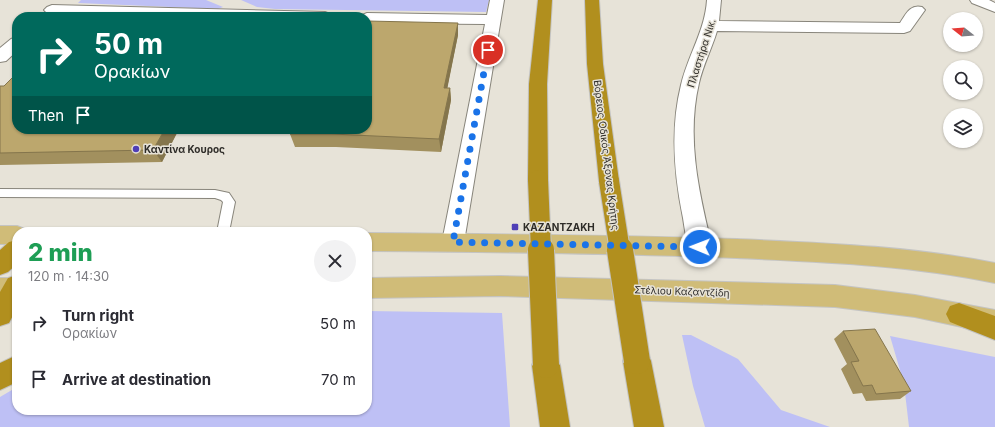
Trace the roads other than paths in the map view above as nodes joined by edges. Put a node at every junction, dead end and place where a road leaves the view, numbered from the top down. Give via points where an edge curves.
1 (223, 0) edge
2 (497, 0) edge
3 (545, 0) edge
4 (592, 0) edge
5 (714, 0) edge
6 (977, 0) edge
7 (995, 8) edge
8 (53, 9) edge
9 (917, 10) dead end
10 (146, 12) edge
11 (239, 12) edge
12 (372, 18) edge
13 (493, 20) junction
14 (712, 26) junction
15 (12, 46) edge
16 (0, 57) edge
17 (0, 193) edge
18 (224, 227) edge
19 (12, 235) edge
20 (0, 236) edge
21 (372, 242) edge
22 (453, 242) junction
23 (700, 247) junction
24 (12, 254) edge
25 (995, 263) edge
26 (0, 265) edge
27 (961, 266) junction
28 (995, 273) edge
29 (12, 288) edge
30 (372, 288) edge
31 (959, 314) junction
32 (0, 315) edge
33 (995, 322) edge
34 (995, 328) edge
35 (546, 365) junction
36 (12, 371) edge
37 (0, 378) edge
38 (649, 421) edge
39 (545, 427) edge
40 (555, 427) edge

1 - 11 street via 236,6
2 - 13 street
3 - 35 highway, bridge via 538,84 538,180
4 - 38 highway, Βόρειος Οδικός Άξονας Κρήτης, bridge via 596,64 609,181
5 - 14 street, Πλαστήρα Νικ.
6 - 7 street
8 - 10 street
9 - 14 street via 904,28
12 - 13 street
13 - 22 street
14 - 23 street, Πλαστήρα Νικ. via 690,83 684,132 687,190
15 - 16 street
17 - 18 lane via 214,194 225,196 229,202
19 - 20 main road
21 - 22 main road
22 - 23 main road
23 - 27 main road via 824,253
24 - 26 highway
25 - 27 main road
27 - 28 main road
29 - 32 highway
30 - 31 main road, Στέλιου Καζαντζίδη via 500,286 835,296
31 - 33 main road, Στέλιου Καζαντζίδη
31 - 34 highway
35 - 39 highway
35 - 40 highway
36 - 37 highway

